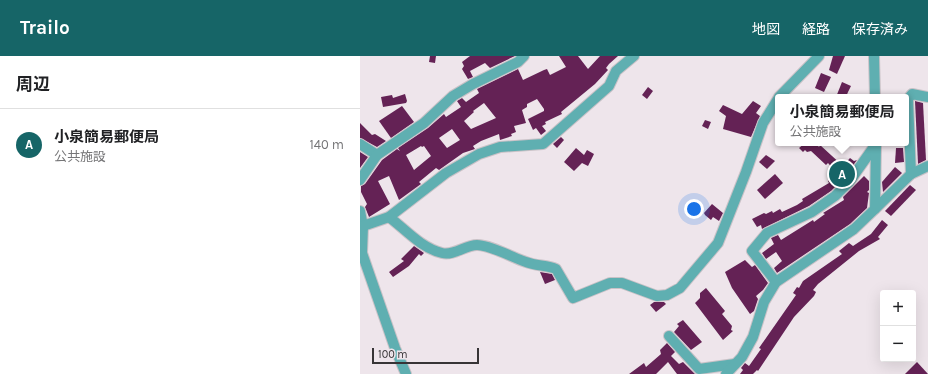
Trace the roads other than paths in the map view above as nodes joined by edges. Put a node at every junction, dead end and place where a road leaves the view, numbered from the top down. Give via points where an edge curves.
1 (524, 56) edge
2 (634, 56) edge
3 (819, 56) edge
4 (874, 56) edge
5 (783, 94) edge
6 (875, 94) edge
7 (928, 97) edge
8 (909, 98) edge
9 (775, 104) edge
10 (909, 124) edge
11 (360, 144) edge
12 (874, 146) edge
13 (876, 146) edge
14 (377, 155) junction
15 (928, 166) edge
16 (911, 174) junction
17 (360, 180) edge
18 (875, 209) junction
19 (360, 212) edge
20 (389, 217) junction
21 (363, 226) junction
22 (361, 254) edge
23 (776, 282) junction
24 (669, 336) dead end
25 (735, 364) junction
26 (699, 372) edge
27 (406, 374) edge
28 (726, 374) edge

1 - 14 street via 518,62 453,96 424,123
2 - 20 street via 616,71 609,86 543,144 500,147 479,154 446,173
3 - 5 street
4 - 6 street
7 - 8 street via 912,94
9 - 20 street via 763,124 718,243 680,288 667,295 657,296 622,283 610,282 573,298 556,269 528,263 479,245 453,253 432,250
10 - 16 street
11 - 14 street
12 - 23 street via 849,182 835,196 812,212 767,233 752,251
13 - 18 street
14 - 17 street
15 - 16 street
16 - 18 street
18 - 23 street via 854,229
19 - 21 street
20 - 21 street
21 - 22 street
22 - 27 street via 394,348
23 - 25 street via 764,302 753,337
24 - 26 street
25 - 26 street
25 - 28 street

